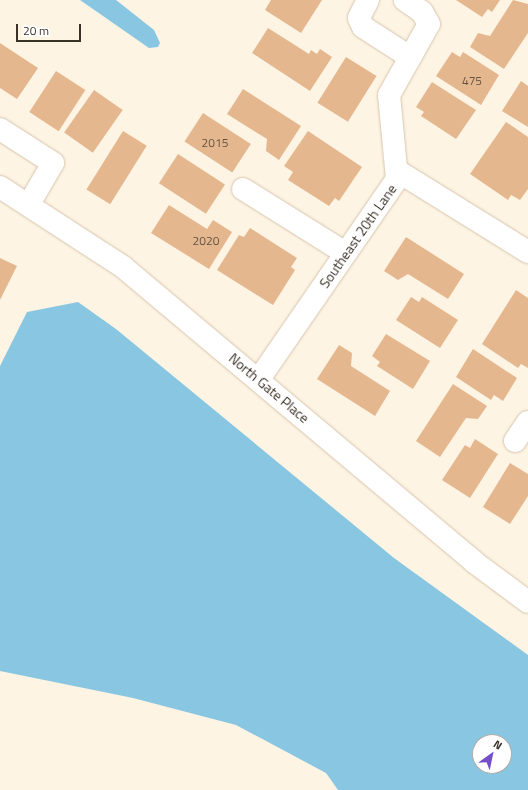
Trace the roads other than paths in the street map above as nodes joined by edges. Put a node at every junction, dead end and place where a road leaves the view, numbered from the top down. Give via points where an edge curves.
1 (368, 0) edge
2 (405, 0) edge
3 (410, 57) junction
4 (0, 129) edge
5 (398, 172) junction
6 (0, 187) edge
7 (243, 188) dead end
8 (29, 204) junction
9 (526, 247) edge
10 (344, 252) junction
11 (259, 379) junction
12 (528, 422) edge
13 (516, 441) dead end
14 (528, 602) edge

1 - 3 street via 359,18 363,27
2 - 3 street, Southeast 20th Lane via 422,12 429,24
3 - 5 street, Southeast 20th Lane via 392,86 388,103
4 - 8 street via 54,163
5 - 9 street
5 - 10 street, Southeast 20th Lane via 388,196
6 - 8 street, North Gate Place
7 - 10 street
8 - 11 street, North Gate Place via 123,267
10 - 11 street, Southeast 20th Lane via 300,324
11 - 14 street, North Gate Place via 474,562
12 - 13 street

